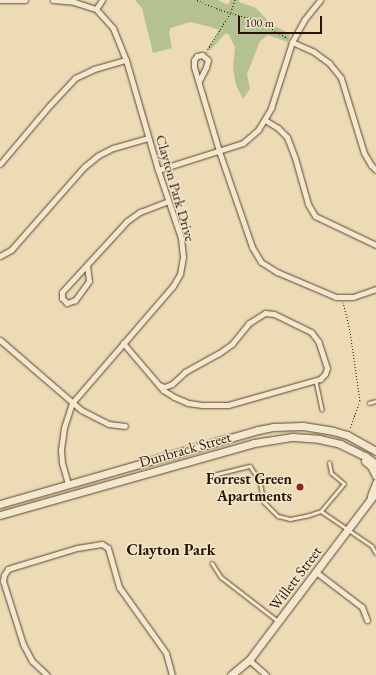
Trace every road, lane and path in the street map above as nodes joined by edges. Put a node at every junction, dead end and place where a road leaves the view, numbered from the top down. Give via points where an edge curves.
1 (0, 0) edge
2 (25, 0) edge
3 (53, 0) edge
4 (102, 0) edge
5 (197, 0) edge
6 (235, 0) edge
7 (320, 0) edge
8 (96, 9) junction
9 (231, 12) junction
10 (292, 42) junction
11 (204, 56) junction
12 (126, 60) junction
13 (199, 81) junction
14 (265, 120) junction
15 (148, 138) junction
16 (219, 151) junction
17 (0, 164) edge
18 (158, 170) junction
19 (376, 170) edge
20 (168, 201) junction
21 (376, 245) edge
22 (0, 256) edge
23 (87, 265) junction
24 (376, 289) edge
25 (342, 298) junction
26 (0, 340) edge
27 (124, 343) junction
28 (316, 380) junction
29 (159, 385) junction
30 (376, 401) edge
31 (72, 403) junction
32 (369, 404) dead end
33 (322, 409) dead end
34 (125, 426) dead end
35 (347, 435) junction
36 (350, 448) junction
37 (376, 452) edge
38 (329, 463) dead end
39 (376, 464) edge
40 (213, 475) dead end
41 (376, 476) edge
42 (376, 483) edge
43 (68, 484) junction
44 (376, 492) edge
45 (368, 503) junction
46 (0, 504) edge
47 (321, 511) junction
48 (0, 515) edge
49 (349, 528) junction
50 (376, 553) edge
51 (212, 563) dead end
52 (316, 572) junction
53 (367, 620) dead end
54 (279, 621) junction
55 (249, 660) junction
56 (47, 675) edge
57 (172, 675) edge
58 (231, 675) edge
59 (266, 675) edge

1 - 2 street
3 - 8 street via 74,2
4 - 8 street
5 - 9 path
6 - 9 path
7 - 10 street via 304,20
8 - 12 street, Clayton Park Drive via 113,28
9 - 10 path via 259,21
9 - 11 path
10 - 14 street
10 - 19 street via 314,52 329,63 341,78 364,153
11 - 13 street via 208,60
11 - 13 street via 197,56 194,60
12 - 15 street, Clayton Park Drive
12 - 17 street via 94,69 75,78
13 - 16 street
14 - 16 street via 243,143
14 - 21 street via 278,128 286,138 295,158 308,204 315,216
15 - 18 street, Clayton Park Drive
15 - 22 street via 113,148 99,155 84,167 11,250
16 - 18 street
16 - 25 street via 252,247 261,262 277,272
18 - 20 street, Clayton Park Drive
20 - 23 street via 140,212 127,221
20 - 27 street, Clayton Park Drive via 180,238 183,257 180,274 160,303
23 - 23 street via 62,292 62,298 67,303 75,300 89,281
24 - 25 street
25 - 35 path via 350,331 360,401
26 - 31 street
27 - 29 street
27 - 31 street, Clayton Park Drive
28 - 29 street via 228,405 188,403 174,397
28 - 29 street via 323,377 327,368 318,341 311,332 300,326 274,314 265,313 249,323 232,344 185,372 172,384 164,387
28 - 33 lane
30 - 32 lane
31 - 34 street via 109,424
31 - 43 street, Clayton Park Drive via 64,428 61,450
35 - 37 main road, Dunbrack Street
35 - 43 main road, Dunbrack Street via 303,426 273,427
36 - 39 main road, Dunbrack Street
36 - 41 main road via 371,466
36 - 48 main road, Dunbrack Street via 319,439 293,437 254,443
38 - 47 lane via 332,473 344,484
40 - 47 lane via 250,466 260,481 264,502 278,516 290,519
42 - 45 main road
43 - 46 main road, Dunbrack Street
44 - 45 main road, Willett Street
45 - 49 main road, Willett Street
47 - 49 lane
49 - 50 lane via 372,546
49 - 52 main road, Willett Street
51 - 54 lane via 222,578
52 - 53 street via 362,607
52 - 54 main road, Willett Street
54 - 55 main road, Willett Street
55 - 58 main road, Willett Street
55 - 59 street
56 - 57 street via 32,661 23,644 3,582 4,575 8,569 14,567 77,548 102,544 108,548 119,587 166,653

